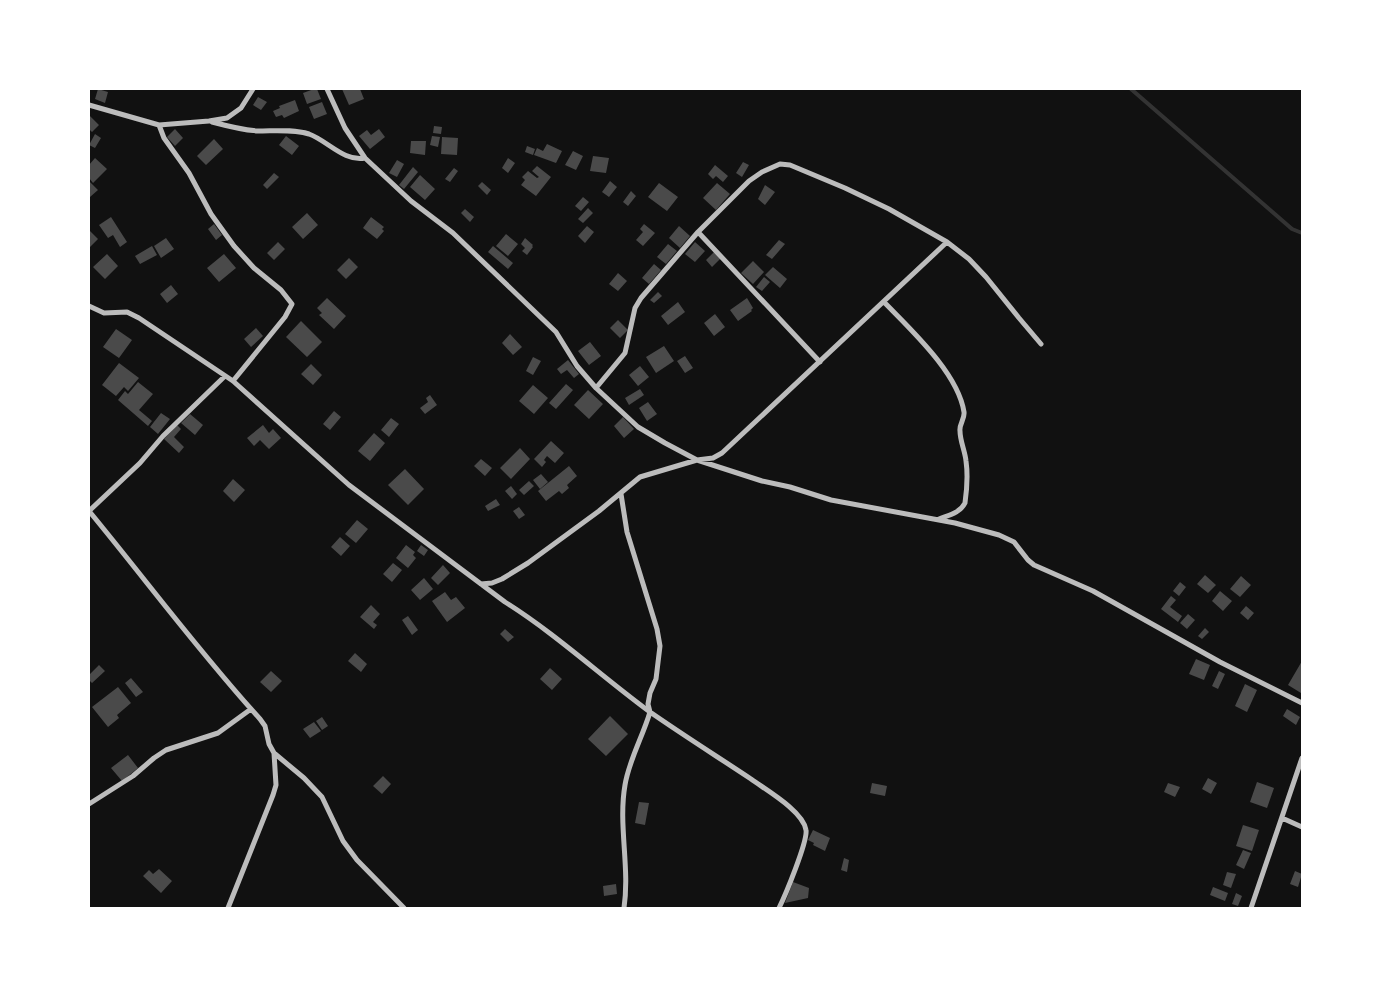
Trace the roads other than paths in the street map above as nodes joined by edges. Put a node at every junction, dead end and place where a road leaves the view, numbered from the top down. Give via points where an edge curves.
1 (253, 89) edge
2 (326, 89) edge
3 (89, 105) edge
4 (209, 121) junction
5 (159, 125) junction
6 (366, 158) junction
7 (698, 232) junction
8 (946, 242) junction
9 (884, 302) junction
10 (89, 306) edge
11 (1041, 344) dead end
12 (820, 362) junction
13 (225, 376) junction
14 (233, 381) junction
15 (596, 388) junction
16 (698, 460) junction
17 (621, 494) junction
18 (89, 511) edge
19 (939, 520) junction
20 (481, 584) junction
21 (1302, 703) edge
22 (251, 708) junction
23 (650, 712) junction
24 (274, 753) junction
25 (1302, 758) edge
26 (89, 804) edge
27 (1282, 818) junction
28 (1302, 827) edge
29 (228, 908) edge
30 (404, 908) edge
31 (624, 908) edge
32 (779, 908) edge
33 (1251, 908) edge

1 - 4 street via 241,108 227,118
2 - 6 street via 345,128
3 - 5 street
4 - 5 street
4 - 6 street via 234,128 300,132 356,159
5 - 14 street via 211,214 234,246 292,304
6 - 15 street via 411,201 453,233 550,326
7 - 8 street via 749,181 780,164 790,165 845,188
7 - 12 street
7 - 15 street via 641,298 635,308 622,360
8 - 9 street
8 - 11 street via 986,277
9 - 12 street
9 - 19 street via 952,380 964,410 960,431 966,460 965,503 957,512
10 - 13 street via 104,313 127,312 139,318
12 - 16 street via 722,453
13 - 14 street
13 - 18 street
14 - 20 street via 349,485
15 - 16 street via 638,427
16 - 17 street via 640,477
16 - 19 street via 831,500
17 - 20 street via 502,579
17 - 23 street via 627,532 660,646 656,679 648,704
18 - 22 street via 186,634
19 - 21 street via 955,522 1014,542 1034,565 1093,591 1220,662
20 - 23 street
22 - 24 street via 265,726
22 - 26 street via 218,733 166,750
23 - 31 street via 625,784
23 - 32 street via 770,792 793,810 804,824 807,831 804,843
24 - 29 street via 276,784 273,795
24 - 30 street via 322,797 357,860
25 - 27 street
27 - 28 street
27 - 33 street

